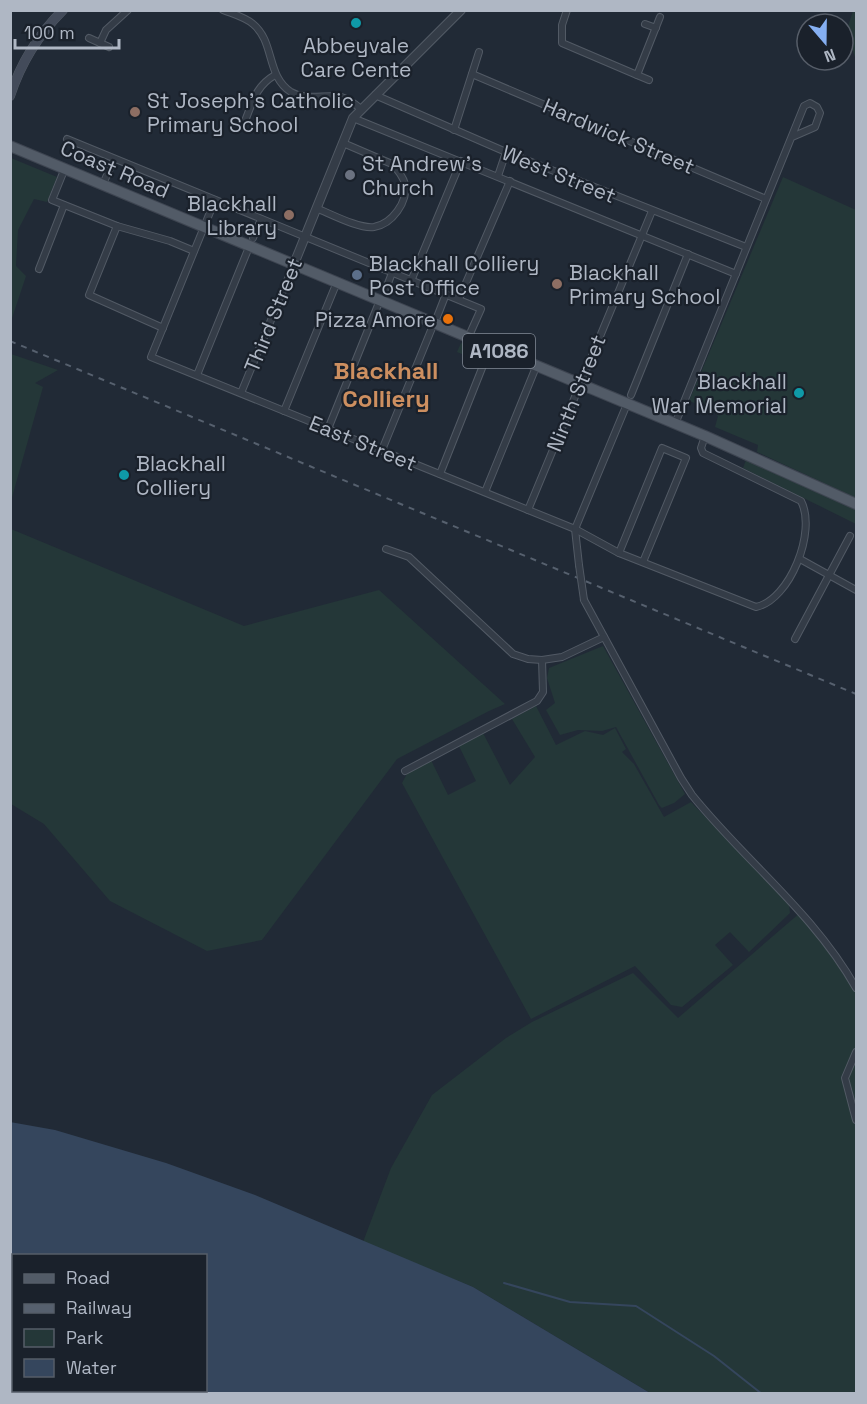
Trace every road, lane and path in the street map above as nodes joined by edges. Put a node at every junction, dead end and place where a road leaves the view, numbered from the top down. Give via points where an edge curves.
1 (63, 10) edge
2 (128, 10) edge
3 (223, 10) edge
4 (461, 10) edge
5 (567, 10) edge
6 (660, 17) dead end
7 (645, 24) dead end
8 (656, 28) junction
9 (89, 38) dead end
10 (100, 43) junction
11 (109, 47) dead end
12 (479, 52) dead end
13 (472, 74) junction
14 (275, 75) junction
15 (637, 75) junction
16 (649, 80) dead end
17 (375, 95) junction
18 (10, 96) edge
19 (362, 109) junction
20 (353, 118) junction
21 (245, 121) dead end
22 (454, 130) junction
23 (792, 138) junction
24 (67, 139) dead end
25 (343, 143) junction
26 (10, 146) edge
27 (506, 152) junction
28 (114, 159) junction
29 (460, 161) junction
30 (65, 168) junction
31 (498, 176) junction
32 (510, 181) junction
33 (103, 184) junction
34 (766, 199) junction
35 (215, 200) junction
36 (64, 205) junction
37 (316, 208) junction
38 (652, 211) junction
39 (261, 219) junction
40 (117, 226) junction
41 (204, 227) junction
42 (642, 236) junction
43 (304, 237) junction
44 (253, 238) dead end
45 (746, 247) junction
46 (194, 251) junction
47 (247, 252) dead end
48 (688, 254) junction
49 (294, 264) junction
50 (39, 269) dead end
51 (392, 273) junction
52 (736, 274) junction
53 (411, 281) junction
54 (337, 282) junction
55 (446, 294) junction
56 (383, 296) junction
57 (459, 299) junction
58 (435, 320) junction
59 (163, 328) junction
60 (468, 338) junction
61 (490, 348) junction
62 (536, 367) junction
63 (197, 375) junction
64 (579, 384) junction
65 (241, 393) junction
66 (629, 399) junction
67 (284, 411) junction
68 (675, 424) junction
69 (328, 429) junction
70 (705, 436) junction
71 (382, 450) junction
72 (440, 474) junction
73 (485, 492) junction
74 (856, 504) edge
75 (528, 510) junction
76 (575, 529) junction
77 (850, 536) dead end
78 (386, 549) dead end
79 (619, 553) junction
80 (800, 559) junction
81 (643, 562) junction
82 (829, 575) junction
83 (856, 590) edge
84 (604, 637) junction
85 (795, 639) dead end
86 (542, 660) junction
87 (405, 771) dead end
88 (856, 988) edge
89 (856, 1052) edge
90 (856, 1120) edge

1 - 18 main road via 35,42
2 - 10 street via 106,30
3 - 14 street via 249,21 265,37
4 - 17 street
5 - 15 street via 562,43
6 - 8 street
7 - 8 street
8 - 15 street
9 - 10 street
10 - 11 street
12 - 13 street
13 - 22 street
13 - 34 street, Hardwick Street
14 - 19 street via 292,92 344,98
14 - 21 street via 259,87
15 - 16 street
17 - 19 street
17 - 22 street, West Street
19 - 20 street
20 - 25 street
20 - 29 street
22 - 27 street, West Street
23 - 23 street via 804,106 810,103 817,107 820,113 815,128
23 - 34 street
24 - 28 street
25 - 37 street
25 - 37 street via 392,164 405,185 401,206 388,222 373,227
26 - 30 main road, Coast Road / A1086
27 - 31 street
27 - 38 street, West Street
28 - 33 street
28 - 35 street
29 - 31 street
29 - 53 street
30 - 33 main road, Coast Road / A1086
30 - 36 street via 52,200
31 - 32 street
32 - 42 street
32 - 57 street
33 - 41 main road, Coast Road / A1086
34 - 45 street
35 - 39 street
35 - 41 street
36 - 40 street
36 - 50 street
37 - 43 street, Third Street
38 - 42 street, Ninth Street
38 - 45 street, West Street
39 - 43 street
39 - 44 street
40 - 46 street
40 - 59 street via 89,295
41 - 46 street
41 - 49 main road, A1086
42 - 48 street
42 - 64 street, Ninth Street
43 - 49 street, Third Street
43 - 51 street
45 - 52 street
46 - 59 street
47 - 63 street
48 - 52 street
48 - 66 street
49 - 54 main road, A1086
49 - 65 street, Third Street
51 - 53 street
51 - 56 street
52 - 68 street
53 - 55 street
54 - 56 main road, A1086
54 - 67 street
55 - 57 street
55 - 58 street
56 - 58 main road, A1086
56 - 69 street
57 - 60 street via 481,309
58 - 60 main road, A1086
58 - 71 street
59 - 63 street, East Street via 151,357
60 - 61 main road, A1086
61 - 62 main road, A1086
61 - 72 street
62 - 64 main road, A1086
62 - 73 street
63 - 65 street, East Street
64 - 66 main road, A1086
64 - 75 street, Ninth Street
65 - 67 street, East Street
66 - 68 main road, A1086
66 - 76 street
67 - 69 street, East Street
68 - 70 main road, A1086
69 - 71 street, East Street
70 - 74 main road, A1086
70 - 80 street via 703,453 801,501 806,509
71 - 72 street, East Street
72 - 73 street, East Street
73 - 75 street, East Street
75 - 76 street, East Street
76 - 79 street, East Street
76 - 84 street, bridge via 584,600
77 - 82 street
78 - 86 street via 409,557 513,654
79 - 81 street, East Street
79 - 81 street via 662,448 670,451 686,458
80 - 81 street, East Street via 776,594 756,608
80 - 82 street
82 - 83 street
82 - 85 street
84 - 86 street via 562,657
84 - 88 street via 692,795 799,909
86 - 87 street via 543,692 537,701
89 - 90 street via 844,1078

